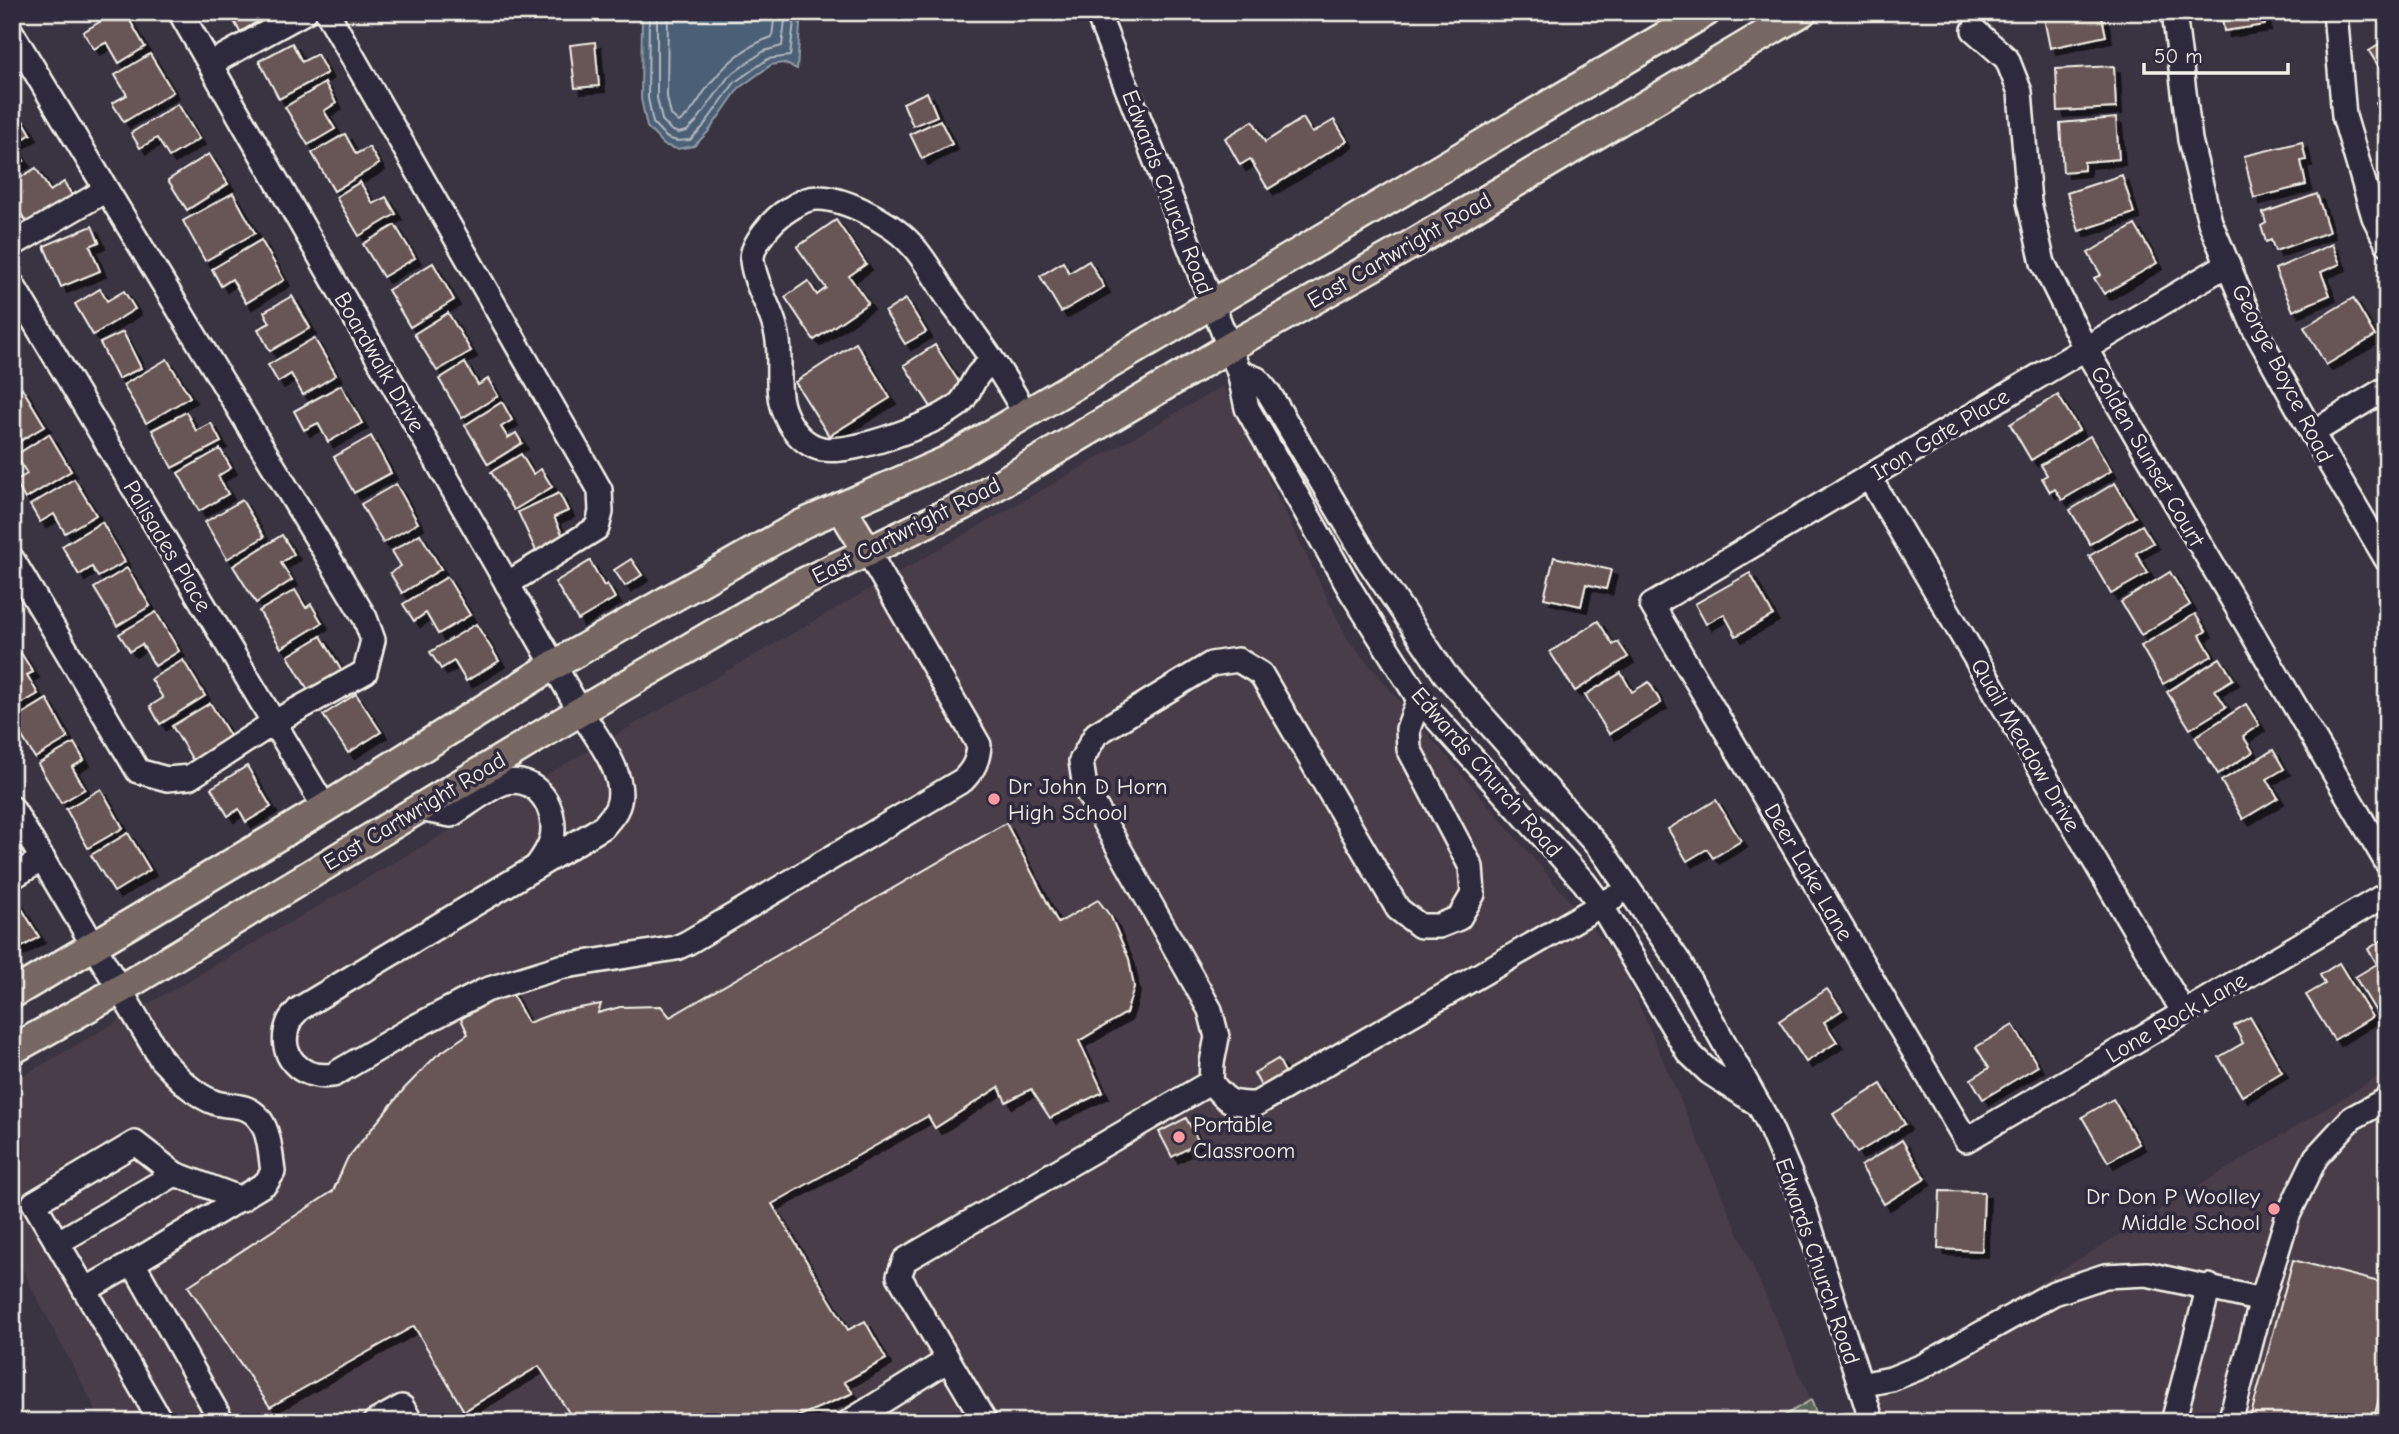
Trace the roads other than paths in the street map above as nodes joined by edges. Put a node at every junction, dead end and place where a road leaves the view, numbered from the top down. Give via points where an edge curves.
1 (180, 12) edge
2 (305, 12) edge
3 (327, 12) edge
4 (1097, 12) edge
5 (1706, 12) edge
6 (1801, 12) edge
7 (2174, 12) edge
8 (2335, 12) edge
9 (1974, 30) dead end
10 (12, 33) edge
11 (210, 64) junction
12 (107, 190) junction
13 (2387, 243) edge
14 (12, 245) edge
15 (2228, 264) junction
16 (12, 284) edge
17 (1212, 304) junction
18 (2085, 348) junction
19 (1233, 360) junction
20 (993, 361) junction
21 (2387, 388) edge
22 (1025, 414) junction
23 (2312, 433) junction
24 (1869, 477) junction
25 (841, 507) junction
26 (868, 552) junction
27 (12, 559) edge
28 (2387, 560) edge
29 (507, 584) junction
30 (1652, 604) joint
31 (554, 665) junction
32 (1419, 699) junction
33 (580, 711) junction
34 (273, 723) junction
35 (12, 808) edge
36 (324, 808) junction
37 (418, 809) junction
38 (43, 859) junction
39 (2387, 863) edge
40 (533, 870) junction
41 (12, 877) edge
42 (1628, 889) junction
43 (2387, 894) edge
44 (1601, 905) junction
45 (94, 945) junction
46 (119, 989) junction
47 (12, 994) edge
48 (2183, 1013) junction
49 (12, 1050) edge
50 (1211, 1082) junction
51 (2387, 1099) edge
52 (1758, 1104) junction
53 (1966, 1140) joint
54 (175, 1174) junction
55 (242, 1199) junction
56 (57, 1243) junction
57 (133, 1263) junction
58 (2209, 1286) junction
59 (85, 1290) junction
60 (2262, 1300) junction
61 (948, 1360) junction
62 (1860, 1385) junction
63 (161, 1422) edge
64 (222, 1422) edge
65 (375, 1422) edge
66 (411, 1422) edge
67 (849, 1422) edge
68 (985, 1422) edge
69 (1872, 1422) edge
70 (2173, 1422) edge
71 (2230, 1422) edge

1 - 11 street, Boardwalk Drive
2 - 11 street
3 - 29 street via 600,490 597,528
4 - 17 street, Edwards Church Road
5 - 17 main road, East Cartwright Road
6 - 19 main road, East Cartwright Road via 1414,243
7 - 15 street, George Boyce Road via 2190,140 2210,222
8 - 13 street via 2344,116 2374,217
9 - 18 street, Golden Sunset Court via 2007,59 2020,92 2029,202 2043,263
10 - 12 street
11 - 29 street, Boardwalk Drive
12 - 14 street
12 - 34 street via 365,618 373,640 365,672
15 - 18 street, Iron Gate Place
15 - 23 street, George Boyce Road via 2255,330
16 - 34 street, Palisades Place
17 - 19 street, Edwards Church Road
17 - 22 main road, East Cartwright Road
18 - 24 street, Iron Gate Place
18 - 39 street, Golden Sunset Court
19 - 26 main road, East Cartwright Road
19 - 32 street, Edwards Church Road via 1247,408 1351,591
19 - 42 street, Edwards Church Road via 1270,395 1368,560 1445,674 1603,852
20 - 20 street via 910,242 871,214 840,201 808,199 784,212 760,236 752,258 778,334 780,396 796,432 809,444 847,449 919,425 957,406 978,374
20 - 22 street
21 - 23 street
22 - 25 main road, East Cartwright Road via 946,461
23 - 28 street, George Boyce Road
24 - 30 street, Iron Gate Place
24 - 48 street, Quail Meadow Drive
25 - 26 main road
25 - 31 main road, East Cartwright Road via 802,524
26 - 33 main road, East Cartwright Road via 792,588
26 - 40 street, Boardwalk Drive via 979,744 978,758 963,780 676,948 560,967 486,990 333,1075 305,1073 292,1061 285,1042 289,1021 299,1009
27 - 34 street via 138,771 167,779 190,776
29 - 31 street, Boardwalk Drive
30 - 53 street, Deer Lake Lane
31 - 33 street, Boardwalk Drive
31 - 36 main road, East Cartwright Road
32 - 44 street, Edwards Church Road
32 - 50 street via 1408,729 1409,749 1471,867 1474,894 1459,918 1439,926 1420,926 1398,909 1261,674 1238,660 1211,664 1096,734 1081,761 1085,788 1210,1010 1217,1037
33 - 37 main road, East Cartwright Road
33 - 40 street, Boardwalk Drive via 613,764 620,787 617,808 603,827
34 - 36 street, Palisades Place
35 - 38 street
36 - 45 main road, East Cartwright Road
37 - 40 street via 451,815 503,784 527,784 547,800 554,828 545,854
37 - 46 main road, East Cartwright Road
38 - 41 street
38 - 45 street
42 - 44 street
42 - 52 street, Edwards Church Road via 1679,961
43 - 48 street, Lone Rock Lane
44 - 50 street via 1256,1104 1236,1104 1222,1097
44 - 52 street, Edwards Church Road via 1688,1052 1709,1072
45 - 46 street
45 - 47 main road, East Cartwright Road
46 - 49 main road, East Cartwright Road
46 - 55 street via 161,1059 184,1085 214,1102 248,1110 266,1130 273,1172 267,1183
48 - 53 street, Lone Rock Lane
50 - 61 street via 905,1260 899,1276
51 - 60 street via 2351,1118 2316,1157 2288,1215
52 - 62 street, Edwards Church Road via 1802,1202
54 - 55 street
54 - 56 street
54 - 56 street via 135,1143 34,1203
55 - 57 street
56 - 59 street
57 - 59 street
57 - 64 street
58 - 60 street
58 - 62 street via 2147,1274 2105,1276 2054,1293 1923,1366
58 - 70 street
59 - 63 street
60 - 71 street
61 - 67 street
61 - 68 street
62 - 69 street, Edwards Church Road
65 - 66 street via 402,1407

